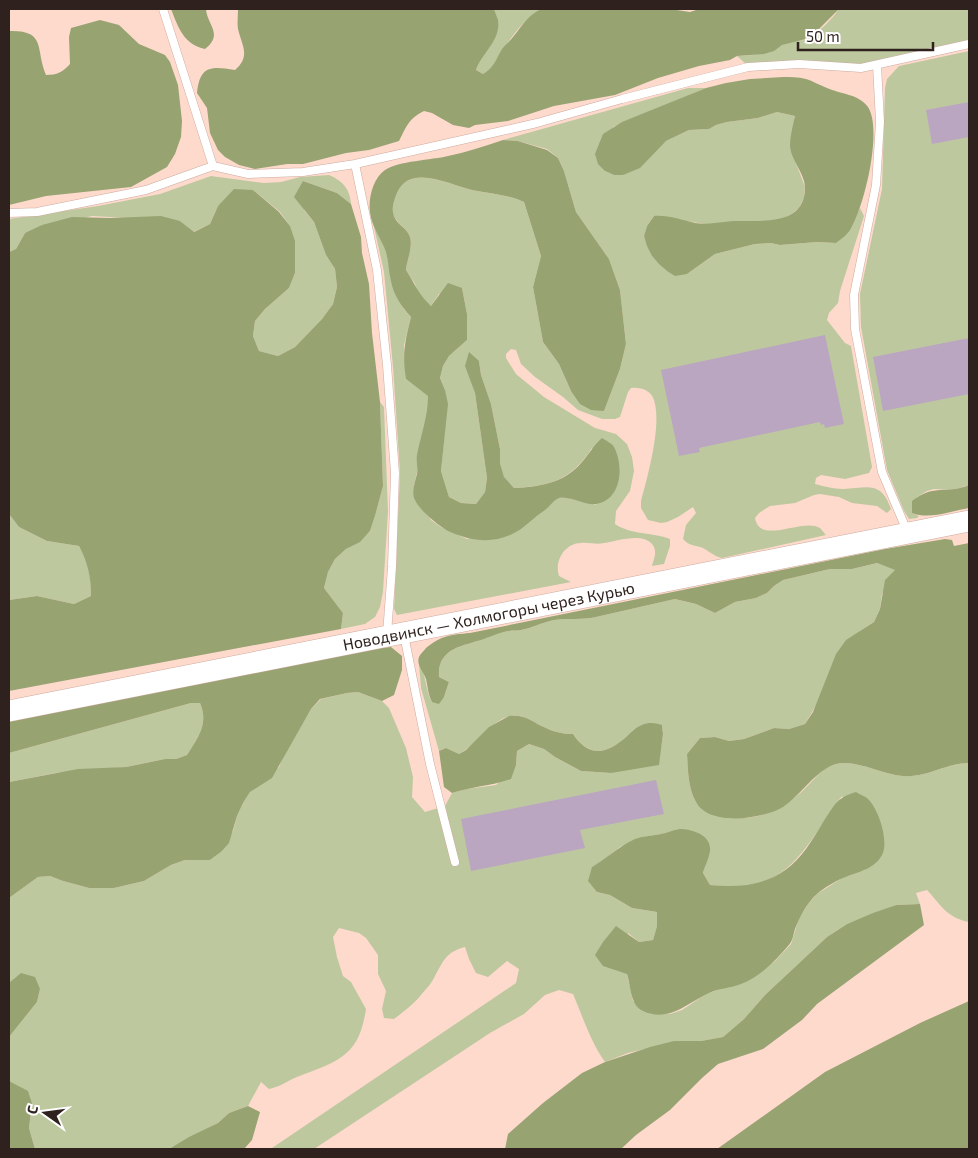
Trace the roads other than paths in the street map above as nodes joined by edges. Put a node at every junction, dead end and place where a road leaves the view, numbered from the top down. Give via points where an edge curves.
1 (163, 9) edge
2 (969, 44) edge
3 (877, 65) junction
4 (355, 164) junction
5 (213, 166) junction
6 (9, 213) edge
7 (969, 521) edge
8 (908, 532) junction
9 (396, 635) junction
10 (9, 711) edge
11 (455, 862) dead end

1 - 5 lane
2 - 3 lane
3 - 4 lane via 861,68 798,64 748,67 537,124
3 - 8 lane via 880,122 876,185 854,295 855,330 882,472
4 - 5 lane via 302,172 248,174
4 - 9 lane via 377,270 387,365 395,473 392,568
5 - 6 lane via 146,190 37,212
7 - 8 main road, Новодвинск — Холмогоры через Курью
8 - 9 main road, Новодвинск — Холмогоры через Курью
9 - 10 main road, Новодвинск — Холмогоры через Курью
9 - 11 lane

